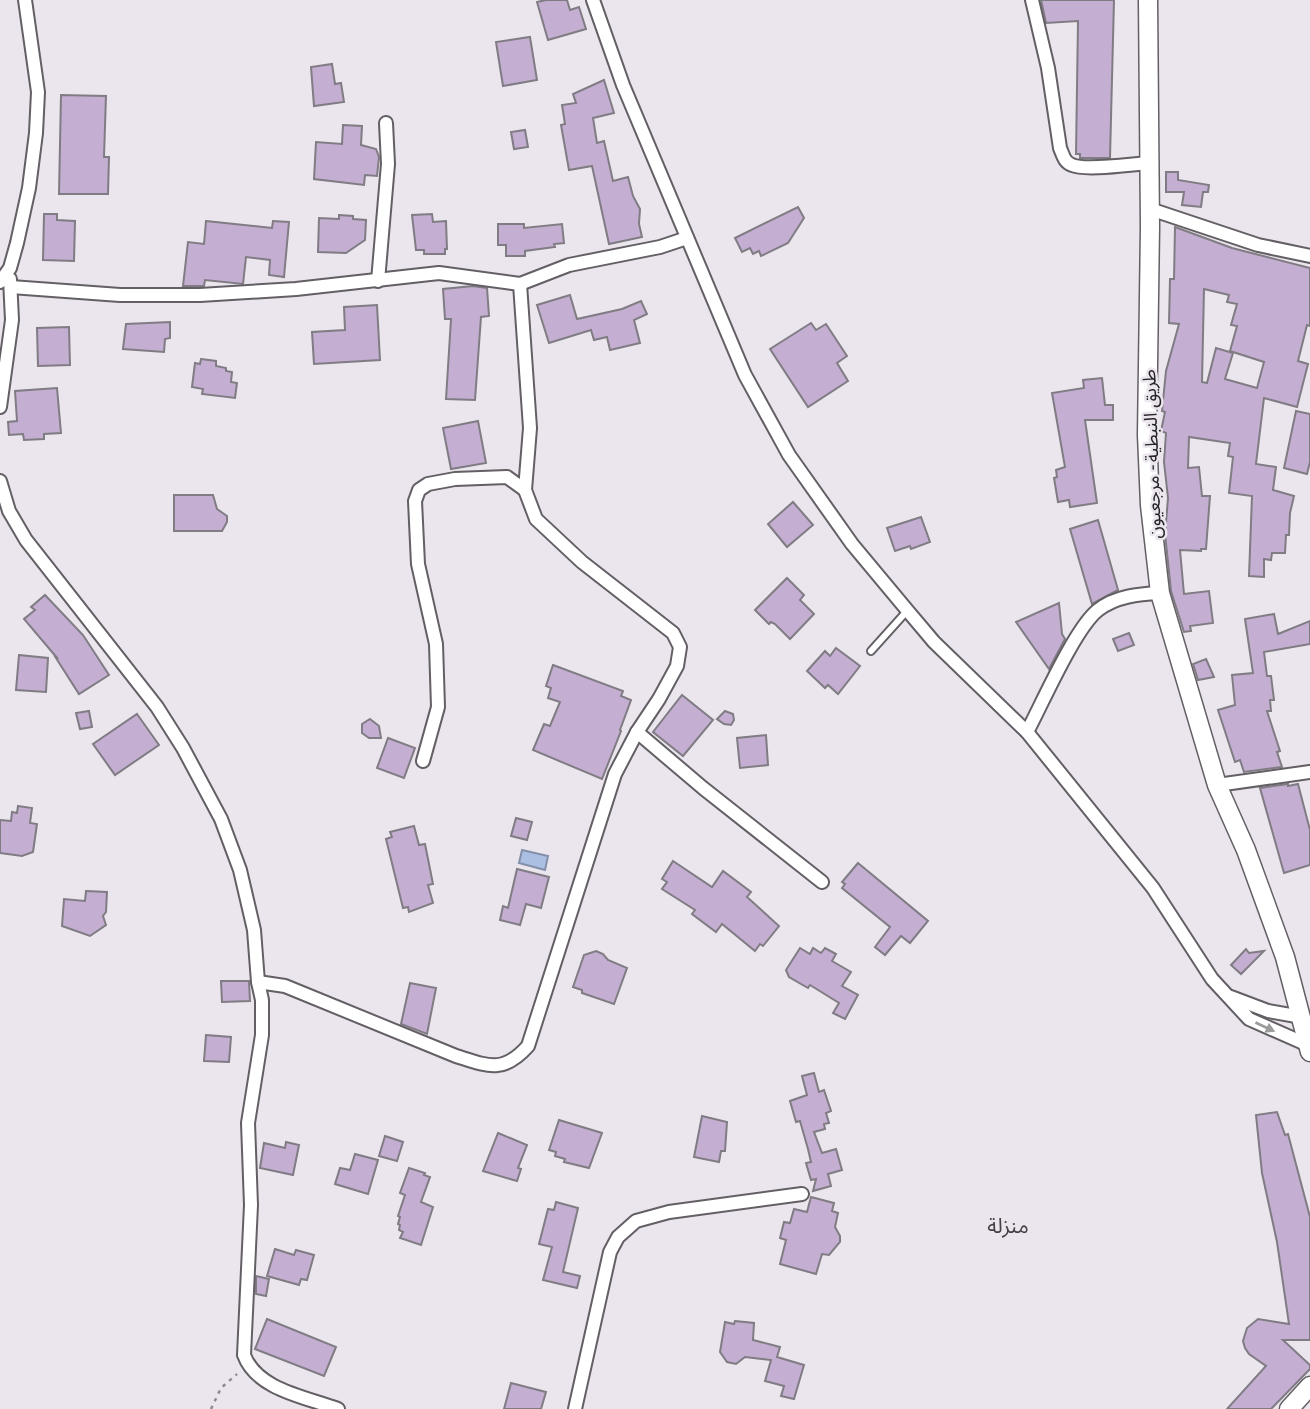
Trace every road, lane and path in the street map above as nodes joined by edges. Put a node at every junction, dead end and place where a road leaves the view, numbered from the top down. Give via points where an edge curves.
1 (25, 0) edge
2 (593, 0) edge
3 (1032, 0) edge
4 (1148, 0) edge
5 (386, 123) dead end
6 (1149, 163) junction
7 (1150, 209) junction
8 (687, 238) junction
9 (1310, 256) edge
10 (378, 281) junction
11 (5, 284) edge
12 (520, 284) junction
13 (0, 407) edge
14 (0, 481) edge
15 (525, 490) junction
16 (1160, 593) junction
17 (907, 610) junction
18 (871, 651) dead end
19 (636, 732) junction
20 (1027, 733) junction
21 (423, 761) dead end
22 (1310, 772) edge
23 (1217, 785) junction
24 (822, 882) dead end
25 (258, 982) junction
26 (1230, 997) junction
27 (1302, 1017) junction
28 (1309, 1049) edge
29 (802, 1194) dead end
30 (248, 1365) junction
31 (1310, 1385) edge
32 (211, 1409) edge
33 (338, 1409) edge
34 (575, 1409) edge
35 (1289, 1409) edge

1 - 11 street via 38,101 29,188
2 - 8 street via 622,85
3 - 6 street via 1064,160 1085,167
4 - 6 main road, طريق النبطية - مرجعيون
5 - 10 street via 388,164
6 - 7 main road, طريق النبطية - مرجعيون
7 - 9 street via 1258,245
7 - 16 main road, طريق النبطية - مرجعيون via 1147,435
8 - 12 street via 569,265
8 - 17 street via 745,375 789,455 852,544
10 - 11 street via 200,295 120,295
10 - 12 street via 439,273
11 - 13 street via 12,320
12 - 15 street via 530,428
14 - 25 street via 9,511 26,540 157,707 221,819 246,894
15 - 19 street via 536,519 582,562 673,632 680,647 677,666
15 - 21 street via 507,477 455,479 419,490 415,501 418,564 436,644 439,708
16 - 20 street via 1117,599 1097,610
16 - 23 main road, طريق النبطية - مرجعيون
17 - 18 lane
17 - 20 street
19 - 24 street
19 - 25 street via 615,774 528,1046 516,1060 499,1066 481,1064 285,986
20 - 26 street via 1153,888 1212,979
22 - 23 street
23 - 27 main road, طريق النبطية - مرجعيون via 1246,850
25 - 30 street via 262,1035 248,1123 251,1205 243,1340
26 - 27 street
26 -> 28 street via 1249,1019
27 - 28 main road, طريق النبطية - مرجعيون
29 - 34 street via 669,1212 636,1222 618,1237 610,1252
30 - 32 path via 221,1388
30 - 33 street via 275,1386
31 - 35 main road

